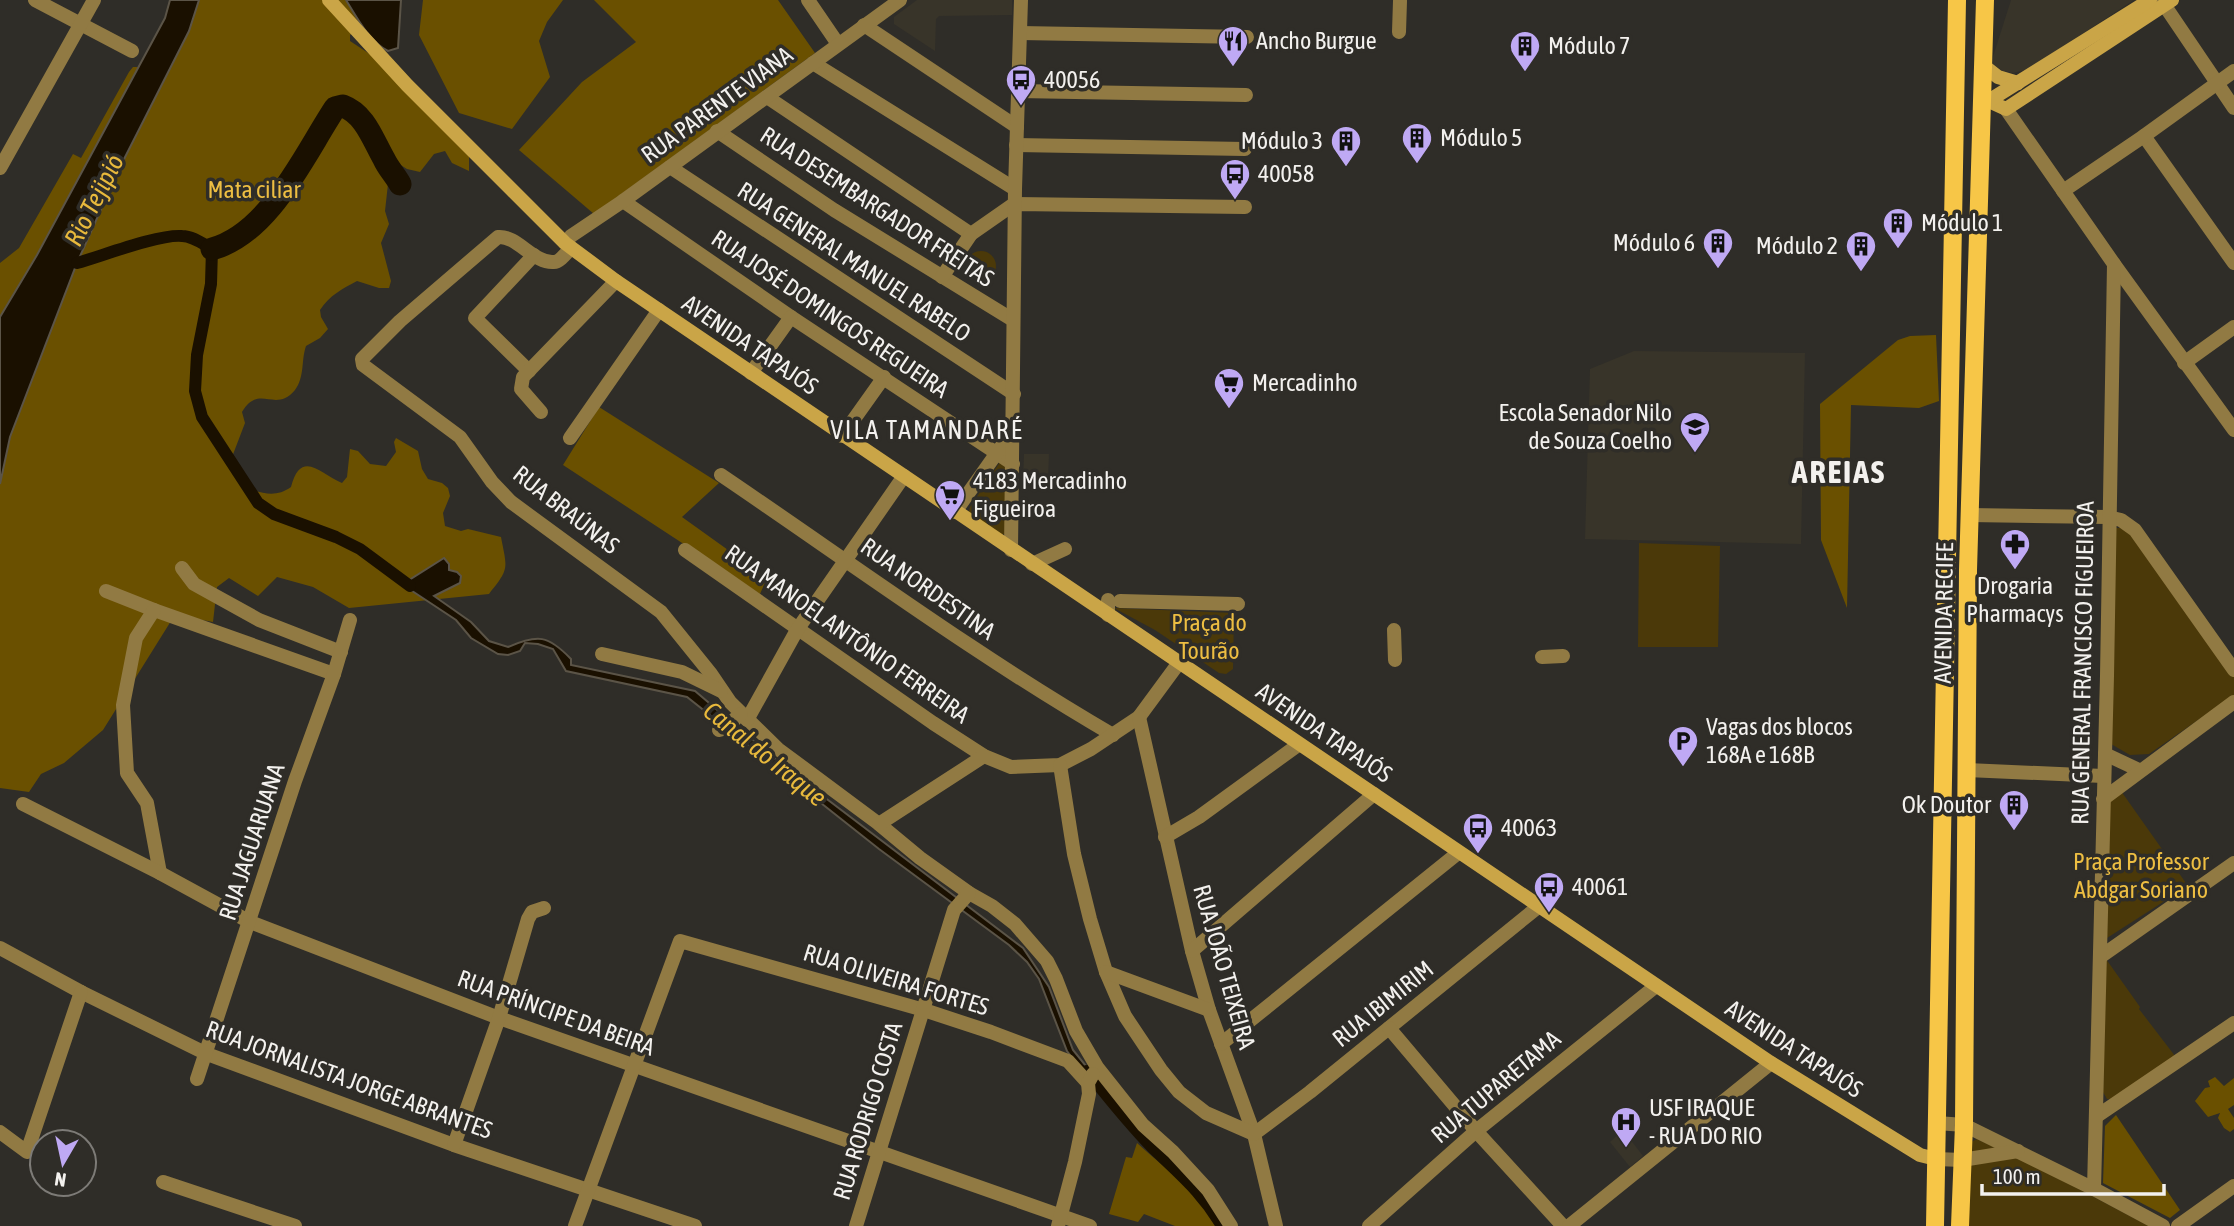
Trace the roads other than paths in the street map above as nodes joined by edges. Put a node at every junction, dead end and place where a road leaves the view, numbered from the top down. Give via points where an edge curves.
1 (35, 0) edge
2 (94, 0) edge
3 (329, 0) edge
4 (808, 0) edge
5 (900, 0) edge
6 (1021, 0) edge
7 (1957, 0) edge
8 (1967, 0) edge
9 (1985, 0) edge
10 (1400, 1) edge
11 (2144, 2) edge
12 (2166, 2) edge
13 (81, 23) junction
14 (864, 25) junction
15 (1399, 32) dead end
16 (1020, 33) junction
17 (1247, 37) dead end
18 (838, 44) junction
19 (132, 51) dead end
20 (813, 63) junction
21 (1984, 66) junction
22 (2234, 71) edge
23 (2018, 83) junction
24 (2216, 83) junction
25 (1018, 91) junction
26 (1246, 95) dead end
27 (767, 97) junction
28 (1986, 99) junction
29 (2234, 108) edge
30 (2006, 109) junction
31 (1017, 127) junction
32 (717, 131) junction
33 (2144, 136) junction
34 (1016, 145) junction
35 (1245, 149) dead end
36 (670, 167) junction
37 (0, 168) edge
38 (2063, 191) junction
39 (1014, 197) junction
40 (623, 201) junction
41 (1245, 207) dead end
42 (971, 234) junction
43 (568, 246) junction
44 (534, 255) junction
45 (2234, 263) edge
46 (2114, 264) junction
47 (942, 277) junction
48 (615, 281) junction
49 (659, 310) junction
50 (791, 317) junction
51 (1013, 320) junction
52 (2234, 327) edge
53 (2183, 363) junction
54 (528, 371) junction
55 (751, 373) junction
56 (884, 377) junction
57 (1014, 394) junction
58 (541, 412) dead end
59 (1013, 429) junction
60 (2234, 430) edge
61 (842, 436) junction
62 (570, 438) dead end
63 (997, 453) junction
64 (1013, 464) junction
65 (721, 475) dead end
66 (904, 476) junction
67 (955, 512) junction
68 (1969, 515) junction
69 (2108, 517) junction
70 (1947, 525) junction
71 (685, 550) dead end
72 (1011, 550) junction
73 (1065, 550) dead end
74 (846, 559) junction
75 (1032, 564) junction
76 (183, 568) dead end
77 (106, 591) dead end
78 (1238, 604) dead end
79 (154, 610) junction
80 (1108, 615) junction
81 (350, 620) dead end
82 (797, 630) junction
83 (1394, 630) dead end
84 (341, 652) junction
85 (603, 653) dead end
86 (1563, 656) dead end
87 (1542, 657) dead end
88 (1395, 660) dead end
89 (1178, 664) junction
90 (2234, 670) edge
91 (334, 674) junction
92 (721, 691) junction
93 (2234, 702) edge
94 (741, 717) junction
95 (1139, 717) junction
96 (721, 729) dead end
97 (1113, 735) junction
98 (1298, 745) junction
99 (2105, 754) junction
100 (984, 756) junction
101 (1060, 765) junction
102 (1967, 770) junction
103 (2139, 770) junction
104 (2103, 776) junction
105 (1374, 794) junction
106 (2103, 799) junction
107 (23, 804) dead end
108 (879, 824) junction
109 (1165, 837) junction
110 (1458, 853) junction
111 (2234, 863) edge
112 (160, 873) junction
113 (967, 896) junction
114 (1538, 907) junction
115 (544, 908) dead end
116 (250, 922) junction
117 (0, 948) edge
118 (1192, 951) junction
119 (2100, 957) junction
120 (1106, 972) junction
121 (1656, 986) junction
122 (81, 992) junction
123 (924, 1010) junction
124 (1209, 1010) junction
125 (499, 1018) junction
126 (2234, 1023) edge
127 (1390, 1028) junction
128 (1221, 1044) junction
129 (207, 1054) junction
130 (1771, 1063) junction
131 (633, 1065) junction
132 (1097, 1067) junction
133 (197, 1079) dead end
134 (1089, 1088) junction
135 (2097, 1116) junction
136 (1937, 1123) junction
137 (1964, 1125) junction
138 (1476, 1130) junction
139 (0, 1132) edge
140 (1254, 1134) junction
141 (454, 1145) junction
142 (2019, 1151) junction
143 (880, 1152) junction
144 (1936, 1159) junction
145 (1962, 1160) junction
146 (163, 1182) dead end
147 (2234, 1186) edge
148 (2094, 1189) junction
149 (587, 1191) junction
150 (1059, 1221) edge
151 (295, 1226) edge
152 (575, 1226) edge
153 (695, 1226) edge
154 (856, 1226) edge
155 (1090, 1226) edge
156 (1231, 1226) edge
157 (1276, 1226) edge
158 (1369, 1226) edge
159 (1563, 1226) edge
160 (1569, 1226) edge
161 (1935, 1226) edge
162 (1960, 1226) edge
163 (2163, 1226) edge
164 (2178, 1226) edge

1 - 13 street
2 - 13 street
3 - 43 main road, AVENIDA TAPAJÓS
4 - 18 street
5 - 14 street, RUA PARENTE VIANA
6 - 16 street
7 - 70 main road, AVENIDA RECIFE
8 - 28 main road via 1967,87
9 - 21 main road, AVENIDA RECIFE
10 - 15 street
11 - 23 main road
12 - 24 street
12 - 30 main road
13 - 19 street
13 - 37 street
14 - 18 street, RUA PARENTE VIANA
14 - 31 street
16 - 17 street
16 - 25 street
18 - 20 street, RUA PARENTE VIANA
20 - 27 street, RUA PARENTE VIANA
20 - 39 street
21 - 23 main road via 1998,77
21 - 28 main road, AVENIDA RECIFE
22 - 24 street
23 - 28 main road
24 - 29 street
24 - 33 street
25 - 26 street
25 - 31 street
27 - 32 street, RUA PARENTE VIANA
27 - 42 street
28 - 30 main road
28 - 68 main road, AVENIDA RECIFE
30 - 38 street
31 - 34 street
32 - 36 street, RUA PARENTE VIANA
32 - 47 street, RUA DESEMBARGADOR FREITAS
33 - 38 street
33 - 45 street
34 - 35 street
34 - 39 street
36 - 40 street, RUA PARENTE VIANA
36 - 57 street, RUA GENERAL MANUEL RABELO
38 - 46 street
39 - 41 street
39 - 42 street
39 - 51 street
40 - 43 street, RUA PARENTE VIANA via 571,236
40 - 50 street, RUA JOSÉ DOMINGOS REGUEIRA
42 - 47 street
43 - 44 street via 555,262
43 - 48 main road, AVENIDA TAPAJÓS
44 - 54 street via 475,321
44 - 92 street, RUA BRAÚNAS via 506,236 498,237 400,321 361,362 460,437 511,502 661,612
46 - 53 street
46 - 69 street, RUA GENERAL FRANCISCO FIGUEIROA
47 - 51 street, RUA DESEMBARGADOR FREITAS
48 - 49 main road, AVENIDA TAPAJÓS
48 - 54 street
49 - 55 main road, AVENIDA TAPAJÓS
49 - 62 street
50 - 55 street
50 - 56 street, RUA JOSÉ DOMINGOS REGUEIRA
51 - 57 street
52 - 53 street
53 - 60 street
54 - 58 street via 521,389
55 - 61 main road, AVENIDA TAPAJÓS
56 - 61 street
56 - 63 street, RUA JOSÉ DOMINGOS REGUEIRA
57 - 59 street
59 - 63 street
59 - 64 street
61 - 66 main road, AVENIDA TAPAJÓS
63 - 64 street, RUA JOSÉ DOMINGOS REGUEIRA
63 - 67 street
64 - 72 street
65 - 74 street, RUA NORDESTINA
66 - 67 main road, AVENIDA TAPAJÓS
66 - 74 street
67 - 72 main road, AVENIDA TAPAJÓS
68 - 69 street
68 - 70 street via 1954,517
68 - 102 main road, AVENIDA RECIFE
69 - 90 street via 2135,530
69 - 99 street, RUA GENERAL FRANCISCO FIGUEIROA
70 - 136 main road, AVENIDA RECIFE
71 - 82 street, RUA MANOEL ANTÔNIO FERREIRA
72 - 75 main road, AVENIDA TAPAJÓS
73 - 75 street
74 - 82 street
74 - 97 street, RUA NORDESTINA via 968,645
75 - 80 main road, AVENIDA TAPAJÓS
76 - 84 street via 194,584 259,620
77 - 79 street
78 - 80 street via 1114,600
79 - 91 street
79 - 112 street via 136,638 123,705 127,773 147,803
80 - 89 main road, AVENIDA TAPAJÓS
81 - 84 street, RUA JAGUARUANA
82 - 94 street
82 - 100 street, RUA MANOEL ANTÔNIO FERREIRA
83 - 88 street
84 - 91 street, RUA JAGUARUANA
85 - 92 street via 682,672
86 - 87 street
89 - 95 street
89 - 98 main road, AVENIDA TAPAJÓS
91 - 116 street, RUA JAGUARUANA
92 - 94 street, RUA BRAÚNAS
93 - 103 street
94 - 96 street
94 - 108 street, RUA BRAÚNAS
95 - 97 street
95 - 109 street, RUA JOÃO TEIXEIRA
97 - 101 street
98 - 105 main road, AVENIDA TAPAJÓS
98 - 109 street
99 - 103 street
99 - 104 street, RUA GENERAL FRANCISCO FIGUEIROA
100 - 101 street, RUA MANOEL ANTÔNIO FERREIRA via 1011,767
100 - 108 street
101 - 120 street via 1074,854
102 - 104 street
102 - 137 main road, AVENIDA RECIFE
103 - 106 street
104 - 106 street, RUA GENERAL FRANCISCO FIGUEIROA
105 - 110 main road, AVENIDA TAPAJÓS
105 - 118 street
106 - 119 street, RUA GENERAL FRANCISCO FIGUEIROA
107 - 112 street, RUA PRÍNCIPE DA BEIRA
108 - 113 street, RUA BRAÚNAS
109 - 118 street, RUA JOÃO TEIXEIRA
110 - 114 main road, AVENIDA TAPAJÓS
110 - 128 street
111 - 119 street
112 - 116 street, RUA PRÍNCIPE DA BEIRA
113 - 123 street, RUA RODRIGO COSTA via 954,910
113 - 132 street, RUA BRAÚNAS via 992,906 1015,924 1047,961 1076,1031
114 - 121 main road, AVENIDA TAPAJÓS
114 - 127 street, RUA IBIMIRIM
115 - 125 street via 528,919
116 - 125 street, RUA PRÍNCIPE DA BEIRA
116 - 129 street, RUA JAGUARUANA
117 - 122 street, RUA JORNALISTA JORGE ABRANTES
118 - 124 street, RUA JOÃO TEIXEIRA
119 - 135 street, RUA GENERAL FRANCISCO FIGUEIROA
120 - 124 street
120 - 140 street via 1125,1016 1180,1092 1206,1113
121 - 130 main road, AVENIDA TAPAJÓS
121 - 138 street, RUA TUPARETAMA
122 - 129 street, RUA JORNALISTA JORGE ABRANTES
122 - 139 street via 27,1152
123 - 131 street, RUA OLIVEIRA FORTES via 680,941
123 - 134 street, RUA OLIVEIRA FORTES via 1068,1061
123 - 143 street, RUA RODRIGO COSTA
124 - 128 street, RUA JOÃO TEIXEIRA
125 - 131 street, RUA PRÍNCIPE DA BEIRA
125 - 141 street
126 - 135 street
127 - 138 street
127 - 140 street, RUA IBIMIRIM
128 - 140 street, RUA JOÃO TEIXEIRA
129 - 133 street, RUA JAGUARUANA
129 - 141 street, RUA JORNALISTA JORGE ABRANTES
130 - 144 main road, AVENIDA TAPAJÓS via 1920,1155
130 - 160 street
131 - 143 street, RUA PRÍNCIPE DA BEIRA
131 - 149 street
132 - 134 street
132 - 156 street, RUA BRAÚNAS via 1143,1125 1208,1190
134 - 150 street
135 - 148 street, RUA GENERAL FRANCISCO FIGUEIROA
136 - 137 street
136 - 144 main road, AVENIDA RECIFE
137 - 142 street
137 - 145 main road, AVENIDA RECIFE
138 - 158 street, RUA TUPARETAMA
138 - 159 street
140 - 157 street, RUA JOÃO TEIXEIRA
141 - 149 street, RUA JORNALISTA JORGE ABRANTES
142 - 145 street, AVENIDA TAPAJÓS
142 - 148 street
143 - 150 street, RUA PRÍNCIPE DA BEIRA
143 - 154 street, RUA RODRIGO COSTA
144 - 145 street, AVENIDA TAPAJÓS
144 - 161 main road, AVENIDA RECIFE
145 - 162 main road, AVENIDA RECIFE
146 - 151 street
147 - 164 street
148 - 163 street
149 - 152 street
149 - 153 street, RUA JORNALISTA JORGE ABRANTES
150 - 155 street, RUA PRÍNCIPE DA BEIRA

